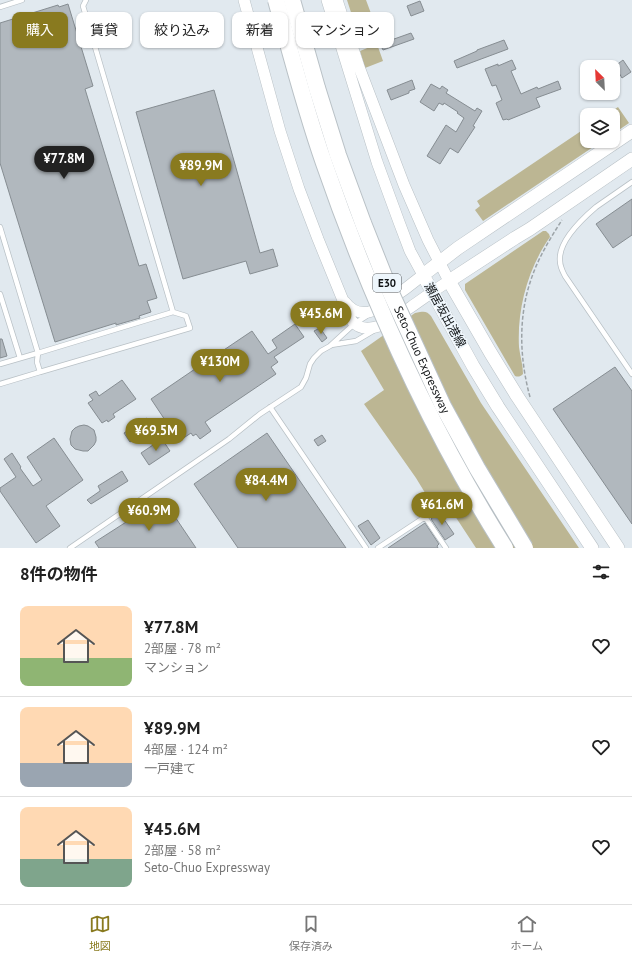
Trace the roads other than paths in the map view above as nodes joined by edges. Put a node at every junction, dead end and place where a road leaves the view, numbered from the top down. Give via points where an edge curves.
1 (22, 0) edge
2 (80, 0) edge
3 (86, 0) edge
4 (244, 0) edge
5 (276, 0) edge
6 (292, 0) edge
7 (327, 0) edge
8 (337, 0) edge
9 (84, 6) junction
10 (0, 7) edge
11 (632, 131) edge
12 (632, 159) edge
13 (632, 182) edge
14 (0, 227) edge
15 (439, 262) junction
16 (423, 275) junction
17 (449, 281) junction
18 (432, 292) junction
19 (0, 294) edge
20 (343, 300) junction
21 (377, 309) junction
22 (173, 312) junction
23 (390, 321) junction
24 (354, 324) junction
25 (330, 346) junction
26 (38, 353) junction
27 (20, 358) junction
28 (0, 364) edge
29 (40, 372) junction
30 (632, 374) edge
31 (0, 384) edge
32 (270, 407) junction
33 (70, 548) edge
34 (366, 548) edge
35 (378, 548) edge
36 (446, 548) edge
37 (505, 548) edge
38 (525, 548) edge
39 (592, 548) edge
40 (618, 548) edge

1 - 10 lane
2 - 9 lane
3 - 9 lane
4 - 20 street via 280,131 318,239
5 - 37 highway, Seto-Chuo Expressway / E30, bridge via 324,162 376,298 431,416
6 - 38 highway, Seto-Chuo Expressway / E30, bridge via 338,155 390,291 443,406
7 - 16 street via 382,175 410,251
8 - 15 street via 379,120
9 - 22 lane
11 - 15 main road, 瀬居坂出港線
12 - 17 main road, 瀬居坂出港線
13 - 30 lane via 582,220 564,244 560,261 565,276
14 - 26 lane
15 - 16 main road, 瀬居坂出港線
15 - 17 street
16 - 18 main road, 瀬居坂出港線
16 - 21 street
17 - 18 street
17 - 40 main road, 瀬居坂出港線 via 517,396
18 - 23 street
18 - 39 main road, 瀬居坂出港線 via 498,407
19 - 27 lane
20 - 21 street via 358,312 371,312
20 - 24 street
21 - 24 lane
22 - 26 lane
22 - 29 lane via 186,316 190,328
23 - 24 street via 365,329
23 - 25 lane via 356,341
24 - 25 lane
25 - 32 lane via 314,358 301,387
26 - 27 lane
26 - 29 lane
27 - 28 lane
29 - 31 lane
32 - 33 lane via 229,440
32 - 34 lane
35 - 36 lane via 425,517

